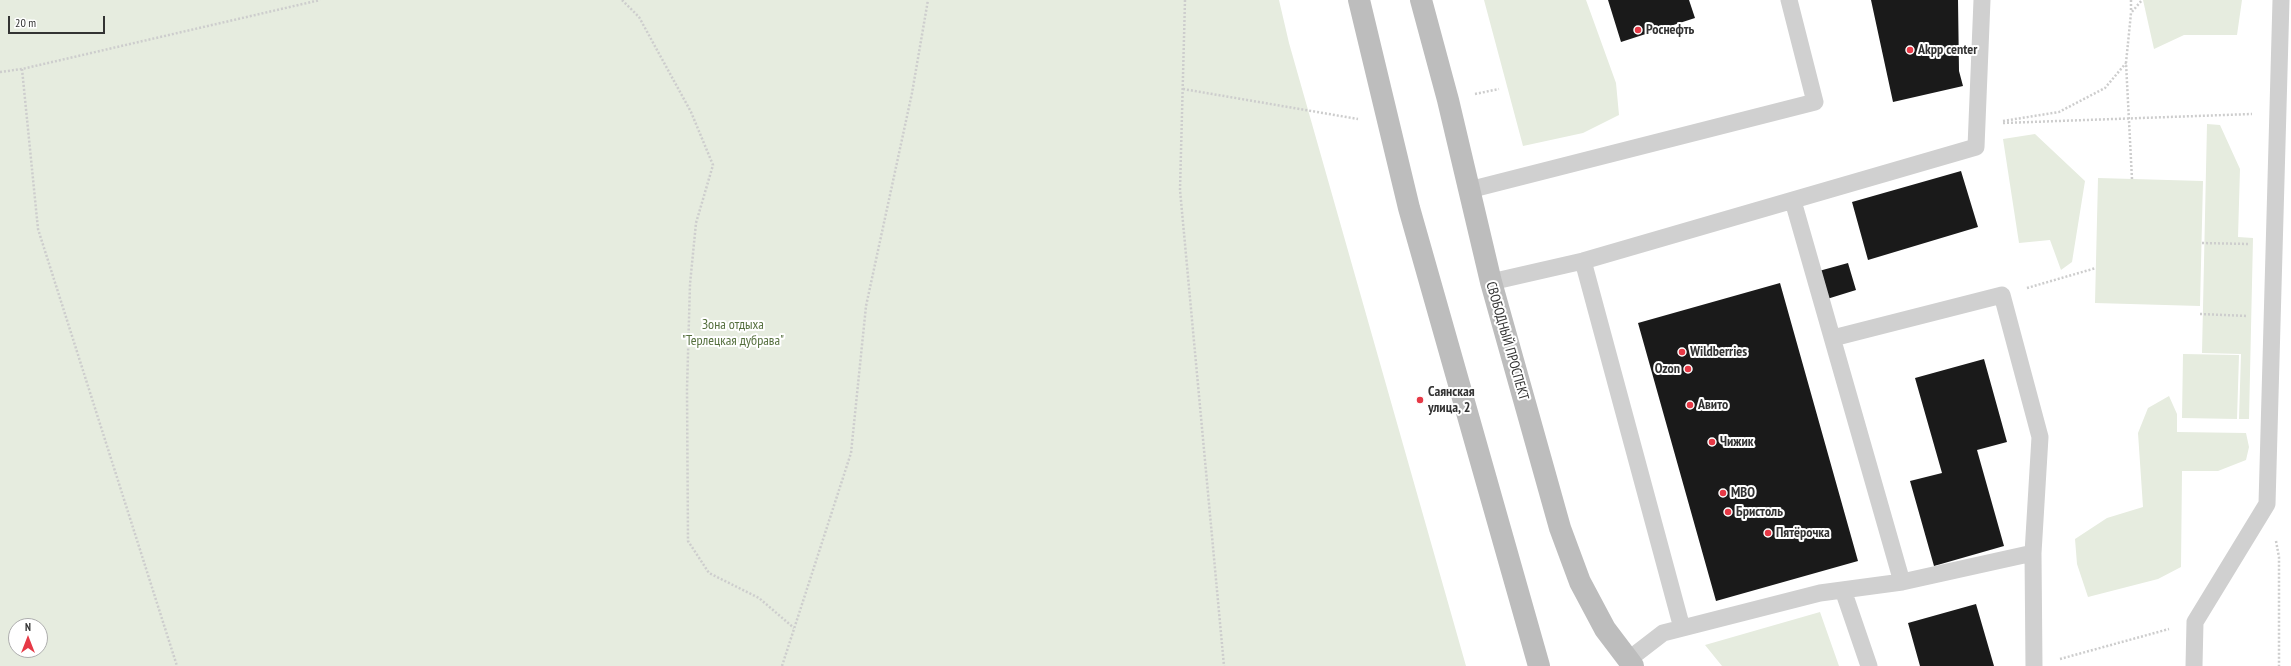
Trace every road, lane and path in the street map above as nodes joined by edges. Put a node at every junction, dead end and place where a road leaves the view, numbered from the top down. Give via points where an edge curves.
1 (320, 0) edge
2 (622, 0) edge
3 (928, 0) edge
4 (1186, 0) edge
5 (1358, 0) edge
6 (1421, 0) edge
7 (1789, 0) edge
8 (1982, 0) edge
9 (2131, 0) edge
10 (2142, 0) edge
11 (2281, 0) edge
12 (2131, 13) junction
13 (2126, 63) junction
14 (22, 69) junction
15 (0, 72) edge
16 (1183, 89) junction
17 (1499, 89) dead end
18 (1472, 94) dead end
19 (2278, 113) junction
20 (2129, 118) junction
21 (1360, 119) dead end
22 (2132, 179) dead end
23 (1469, 190) junction
24 (1793, 201) junction
25 (2202, 243) dead end
26 (2275, 245) junction
27 (1583, 261) junction
28 (2096, 268) dead end
29 (1491, 282) junction
30 (2002, 295) junction
31 (2200, 314) dead end
32 (2273, 317) junction
33 (1832, 338) junction
34 (2267, 504) junction
35 (2033, 553) junction
36 (1902, 582) junction
37 (1843, 590) junction
38 (2195, 622) junction
39 (794, 628) junction
40 (1682, 628) junction
41 (2059, 660) dead end
42 (1630, 663) edge
43 (177, 666) edge
44 (782, 666) edge
45 (1224, 666) edge
46 (1538, 666) edge
47 (1869, 666) edge
48 (2034, 666) edge
49 (2194, 666) edge
50 (2278, 666) edge

1 - 14 path
2 - 39 path via 639,17 673,78 691,112 713,165 696,223 690,284 686,389 688,541 710,573 759,598
3 - 39 path via 912,93 866,306 851,453
4 - 16 path
5 - 46 main road via 1409,208
6 - 23 main road, СВОБОДНЫЙ ПРОСПЕКТ
7 - 23 lane via 1815,102
8 - 24 lane via 1976,147
9 - 12 path
10 - 12 path
11 - 19 lane
12 - 13 path
13 - 20 path
13 - 20 path via 2104,88 2059,112 1998,122
14 - 15 path
14 - 43 path via 38,229
16 - 21 path
16 - 45 path via 1180,190
17 - 18 path
19 - 20 path
19 - 26 lane
20 - 22 path
23 - 29 main road, СВОБОДНЫЙ ПРОСПЕКТ
24 - 27 lane
24 - 33 lane
25 - 26 path
26 - 32 lane
27 - 29 lane
27 - 40 lane
28 - 30 path
29 - 42 main road, СВОБОДНЫЙ ПРОСПЕКТ via 1560,528 1580,582 1605,629
30 - 33 lane
30 - 35 lane via 2040,437
31 - 32 path
32 - 34 lane
33 - 36 lane
34 - 38 lane
34 - 50 path via 2279,557
35 - 36 lane
35 - 48 lane
36 - 37 lane
37 - 40 lane via 1820,593
37 - 47 lane
38 - 41 path
38 - 49 lane
39 - 44 path
40 - 42 lane via 1663,633

